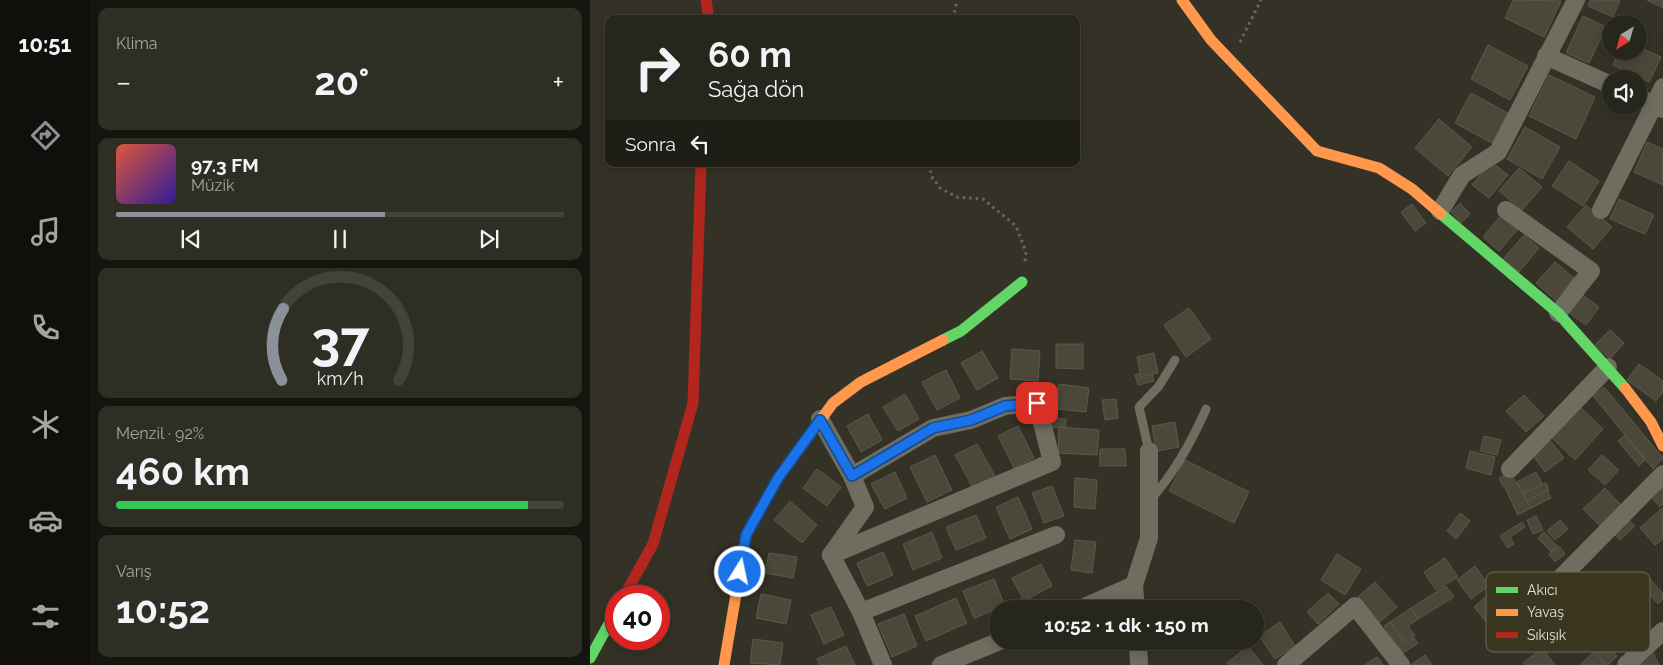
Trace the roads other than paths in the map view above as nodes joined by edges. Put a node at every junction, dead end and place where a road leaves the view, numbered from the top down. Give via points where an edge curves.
1 (706, 0) edge
2 (1182, 0) edge
3 (1576, 0) edge
4 (708, 15) edge
5 (1546, 56) junction
6 (1602, 81) edge
7 (1663, 87) edge
8 (1647, 102) edge
9 (1659, 107) edge
10 (701, 167) edge
11 (1506, 210) dead end
12 (1601, 210) dead end
13 (1440, 212) junction
14 (1022, 282) road end
15 (1558, 313) junction
16 (1175, 360) dead end
17 (1608, 367) junction
18 (1206, 408) dead end
19 (820, 420) junction
20 (1663, 446) edge
21 (1149, 451) joint
22 (1510, 469) dead end
23 (1663, 474) edge
24 (852, 476) junction
25 (1149, 501) junction
26 (1056, 535) dead end
27 (831, 555) junction
28 (1567, 572) edge
29 (630, 585) edge
30 (1134, 585) junction
31 (1100, 600) edge
32 (1135, 600) edge
33 (861, 612) junction
34 (605, 631) edge
35 (1663, 631) edge
36 (1650, 643) edge
37 (989, 645) edge
38 (1139, 650) edge
39 (1640, 652) edge
40 (590, 658) edge
41 (724, 665) edge
42 (883, 665) edge
43 (941, 665) edge
44 (1140, 665) edge
45 (1286, 665) edge
46 (1401, 665) edge
47 (1626, 665) edge

1 - 4 street
2 - 13 street via 1212,40 1317,151 1379,168
3 - 5 street
5 - 6 street
5 - 13 street via 1498,152 1462,175
7 - 9 street
8 - 9 street
9 - 12 street
10 - 29 street via 693,403 653,544
11 - 15 street via 1591,270
13 - 15 street
14 - 19 street via 961,331 861,382 833,403
15 - 17 street
16 - 21 lane via 1159,386 1139,406
17 - 20 street via 1651,422
17 - 22 street
18 - 25 lane via 1192,440 1165,483
19 - 24 street
19 - 41 street via 778,478 746,535
21 - 25 street
23 - 28 street
24 - 27 street via 865,507
24 - 27 street via 933,428 971,420 1005,406 1037,403 1052,462
25 - 30 street via 1149,538
26 - 33 street
27 - 33 street
30 - 31 street
30 - 32 street
33 - 42 street
34 - 40 street
35 - 36 street
37 - 43 street
38 - 44 street
39 - 47 street
45 - 46 street via 1355,606

